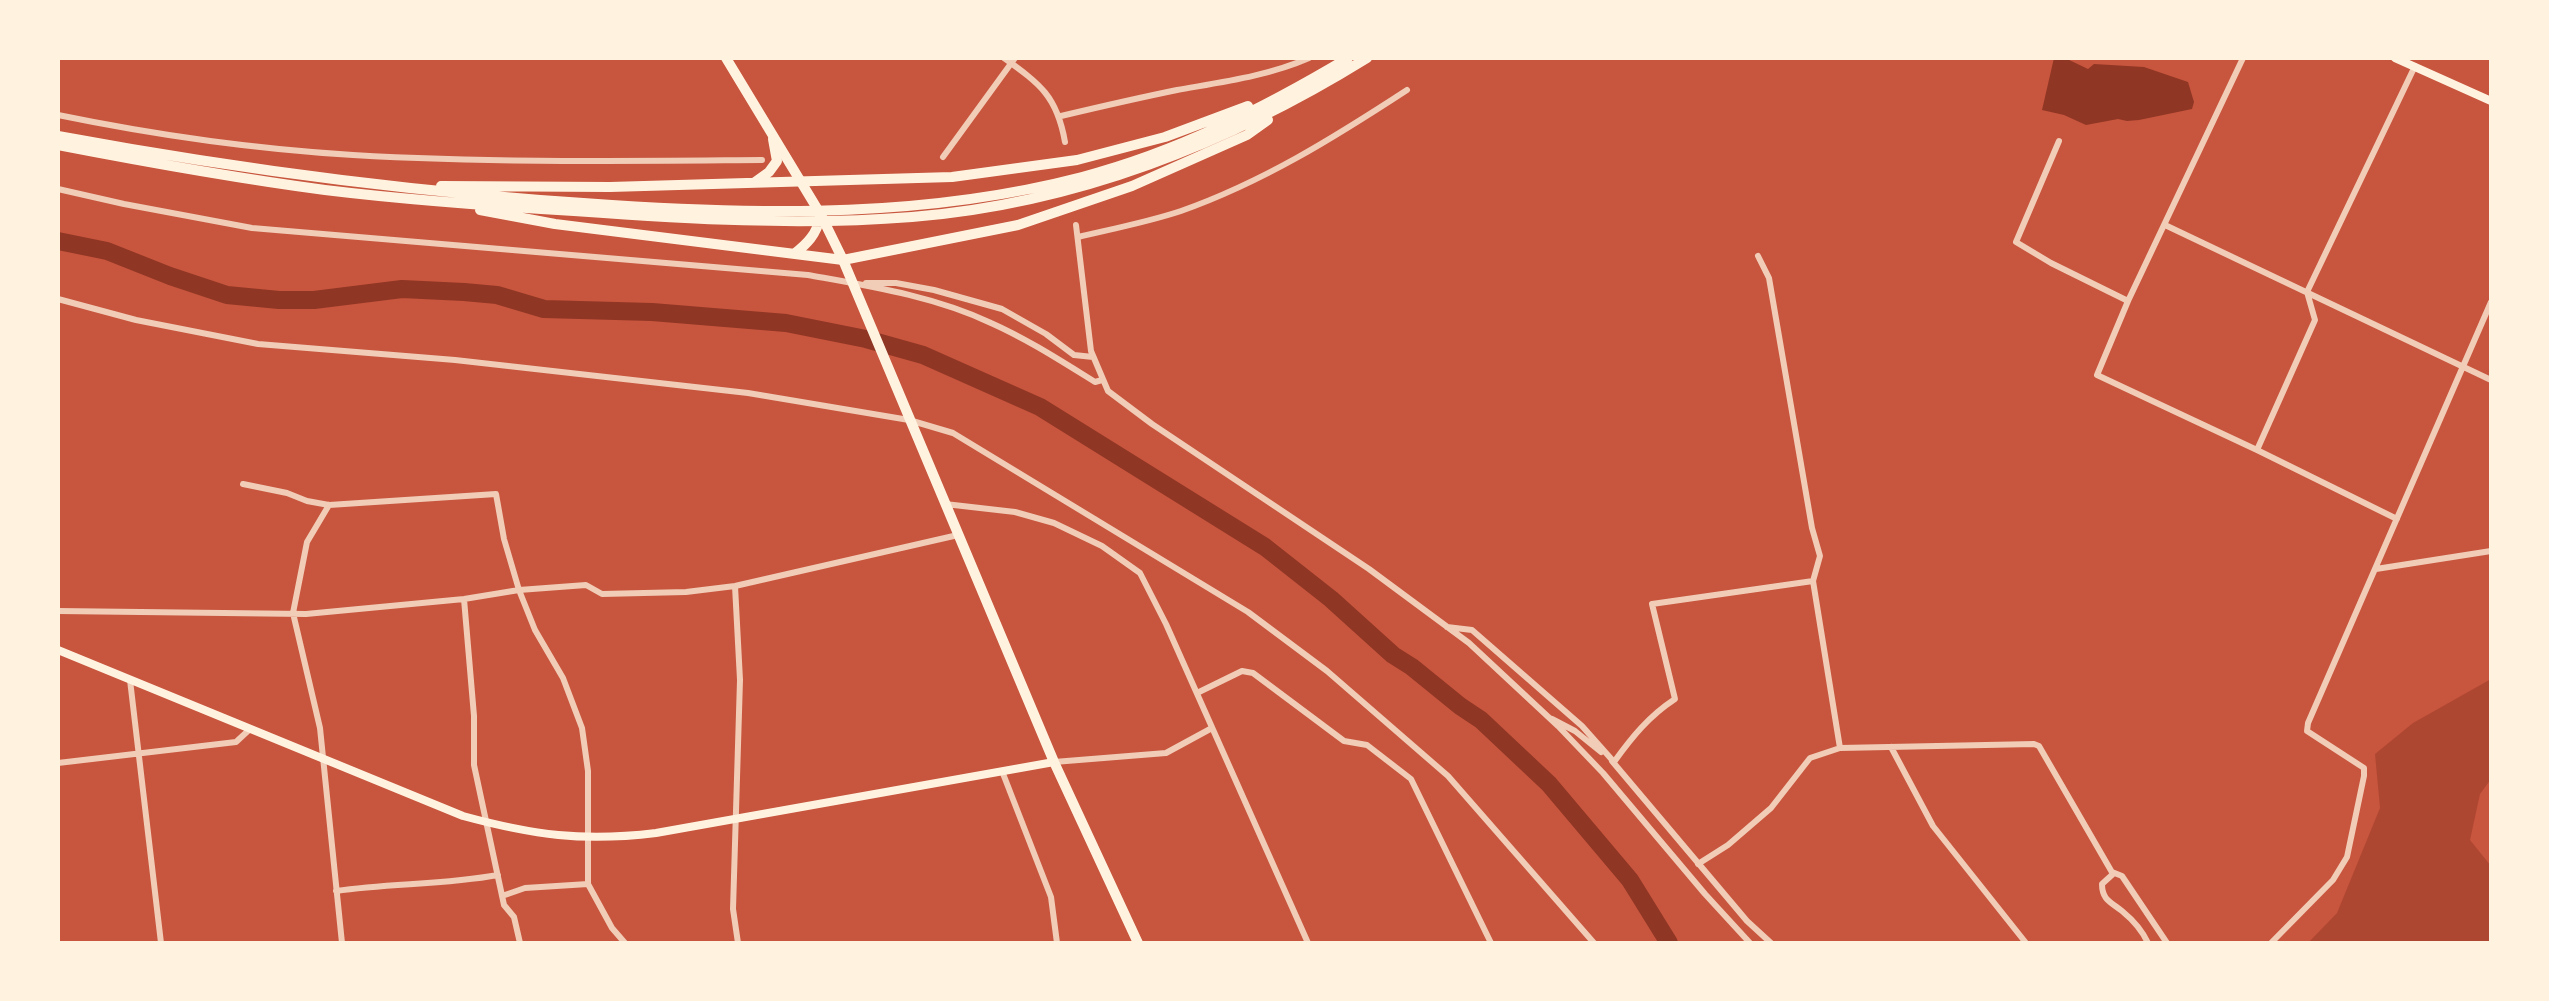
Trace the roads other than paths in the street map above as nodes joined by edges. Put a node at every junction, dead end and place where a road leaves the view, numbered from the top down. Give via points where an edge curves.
1 (726, 58) edge
2 (1004, 58) edge
3 (1309, 58) edge
4 (1348, 58) edge
5 (1367, 58) edge
6 (2243, 58) edge
7 (2395, 58) edge
8 (1014, 60) edge
9 (2415, 66) junction
10 (1407, 90) dead end
11 (1300, 92) junction
12 (2491, 102) edge
13 (58, 115) edge
14 (1060, 116) junction
15 (58, 136) edge
16 (773, 139) junction
17 (2059, 141) dead end
18 (1065, 142) dead end
19 (58, 145) edge
20 (943, 158) dead end
21 (762, 160) dead end
22 (801, 181) junction
23 (755, 182) junction
24 (365, 184) junction
25 (58, 189) edge
26 (416, 198) junction
27 (821, 215) junction
28 (795, 216) junction
29 (1076, 225) dead end
30 (2165, 225) junction
31 (1077, 237) junction
32 (793, 254) junction
33 (1758, 256) dead end
34 (843, 260) junction
35 (854, 284) junction
36 (2307, 292) junction
37 (58, 299) edge
38 (2128, 301) junction
39 (2491, 302) edge
40 (1093, 357) junction
41 (2462, 366) junction
42 (1102, 380) junction
43 (2491, 380) edge
44 (907, 416) junction
45 (2257, 450) junction
46 (243, 484) dead end
47 (944, 504) junction
48 (329, 505) junction
49 (2397, 519) junction
50 (958, 535) junction
51 (2491, 551) edge
52 (2376, 569) junction
53 (1813, 581) junction
54 (735, 586) junction
55 (519, 590) junction
56 (464, 599) junction
57 (58, 611) edge
58 (293, 613) junction
59 (1447, 627) junction
60 (58, 650) edge
61 (130, 680) junction
62 (1197, 693) junction
63 (1550, 719) junction
64 (1213, 727) junction
65 (250, 729) junction
66 (1892, 747) junction
67 (1840, 748) junction
68 (139, 753) junction
69 (324, 760) junction
70 (1054, 762) junction
71 (1614, 762) junction
72 (58, 763) edge
73 (1002, 771) junction
74 (735, 821) junction
75 (488, 823) junction
76 (587, 838) junction
77 (1698, 864) junction
78 (2112, 872) junction
79 (498, 875) junction
80 (588, 884) junction
81 (336, 891) junction
82 (502, 896) junction
83 (161, 943) edge
84 (342, 943) edge
85 (520, 943) edge
86 (625, 943) edge
87 (738, 943) edge
88 (1058, 943) edge
89 (1138, 943) edge
90 (1308, 943) edge
91 (1491, 943) edge
92 (1594, 943) edge
93 (1750, 943) edge
94 (1771, 943) edge
95 (2026, 943) edge
96 (2148, 943) edge
97 (2167, 943) edge
98 (2271, 943) edge

1 - 16 main road
2 - 8 street
3 - 14 street via 1245,78
4 - 11 highway
5 - 11 highway
6 - 30 street
7 - 9 main road
8 - 14 street via 1046,91
8 - 20 street
9 - 12 main road
9 - 36 street
10 - 31 street via 1334,139 1228,192 1180,211
11 - 22 highway via 1165,137 1077,160 952,177
11 - 28 highway via 1183,144 1083,177 853,216
11 - 34 highway via 1247,135 1132,186 1018,225
13 - 21 street via 184,138 351,155 567,162
14 - 18 street
15 - 24 highway
16 - 22 main road
16 - 23 highway via 777,161
17 - 38 street via 2016,242
19 - 26 highway via 275,182
22 - 23 highway
22 - 27 main road
23 - 24 highway via 585,187
24 - 28 highway via 540,201
25 - 35 street via 252,228 808,275
26 - 28 highway via 683,218
26 - 32 highway via 555,224
27 - 32 highway via 807,244
27 - 34 main road
29 - 31 street
30 - 36 street
30 - 38 street
31 - 40 street
32 - 34 highway
33 - 53 street via 1769,278 1820,556
34 - 35 main road
35 - 40 street via 897,283 1002,309 1074,355
35 - 42 street via 990,322 1095,382
35 - 44 main road
36 - 41 street
36 - 45 street via 2315,320
37 - 44 street via 258,344 582,373
38 - 45 street via 2097,375
39 - 41 street
40 - 42 street
41 - 43 street
41 - 49 street
42 - 59 street via 1108,391 1152,424
44 - 47 main road
44 - 92 street via 953,433 1248,612 1307,655 1448,776
45 - 49 street
46 - 48 street
47 - 50 main road
47 - 62 street via 1016,512 1054,523 1118,556 1145,580
48 - 55 street via 496,494 503,539
48 - 58 street via 307,542
49 - 52 street
50 - 54 street
50 - 70 main road
51 - 52 street
52 - 98 street via 2307,732 2364,768 2347,857 2333,880
53 - 67 street
53 - 71 street via 1652,604 1675,699 1634,734
54 - 55 street via 685,593 602,594 586,585
54 - 74 street via 740,680
55 - 56 street
55 - 76 street via 582,727
56 - 58 street
56 - 75 street via 474,765
57 - 58 street
58 - 69 street
59 - 63 street
59 - 71 street via 1472,629 1582,726
60 - 61 main road
61 - 65 main road
61 - 68 street
62 - 64 street
62 - 91 street via 1242,671 1253,673 1344,741 1367,745 1410,779
63 - 71 street via 1575,731
63 - 93 street via 1603,773
64 - 70 street via 1166,753
64 - 90 street
65 - 68 street via 236,742
65 - 69 main road
66 - 67 street
66 - 78 street via 2039,746
66 - 95 street via 1933,826
67 - 77 street via 1810,758 1771,808
68 - 72 street
68 - 83 street
69 - 75 main road
69 - 81 street
70 - 73 main road
70 - 89 main road
71 - 77 street
73 - 74 main road
73 - 88 street via 1051,897
74 - 76 main road
74 - 87 street via 733,909
75 - 76 main road
75 - 79 street
76 - 80 street
77 - 94 street
78 - 96 street via 2102,884 2102,894 2134,922
78 - 97 street via 2122,876
79 - 81 street
79 - 82 street
80 - 82 street via 526,888
80 - 86 street
81 - 84 street
82 - 85 street via 514,917

